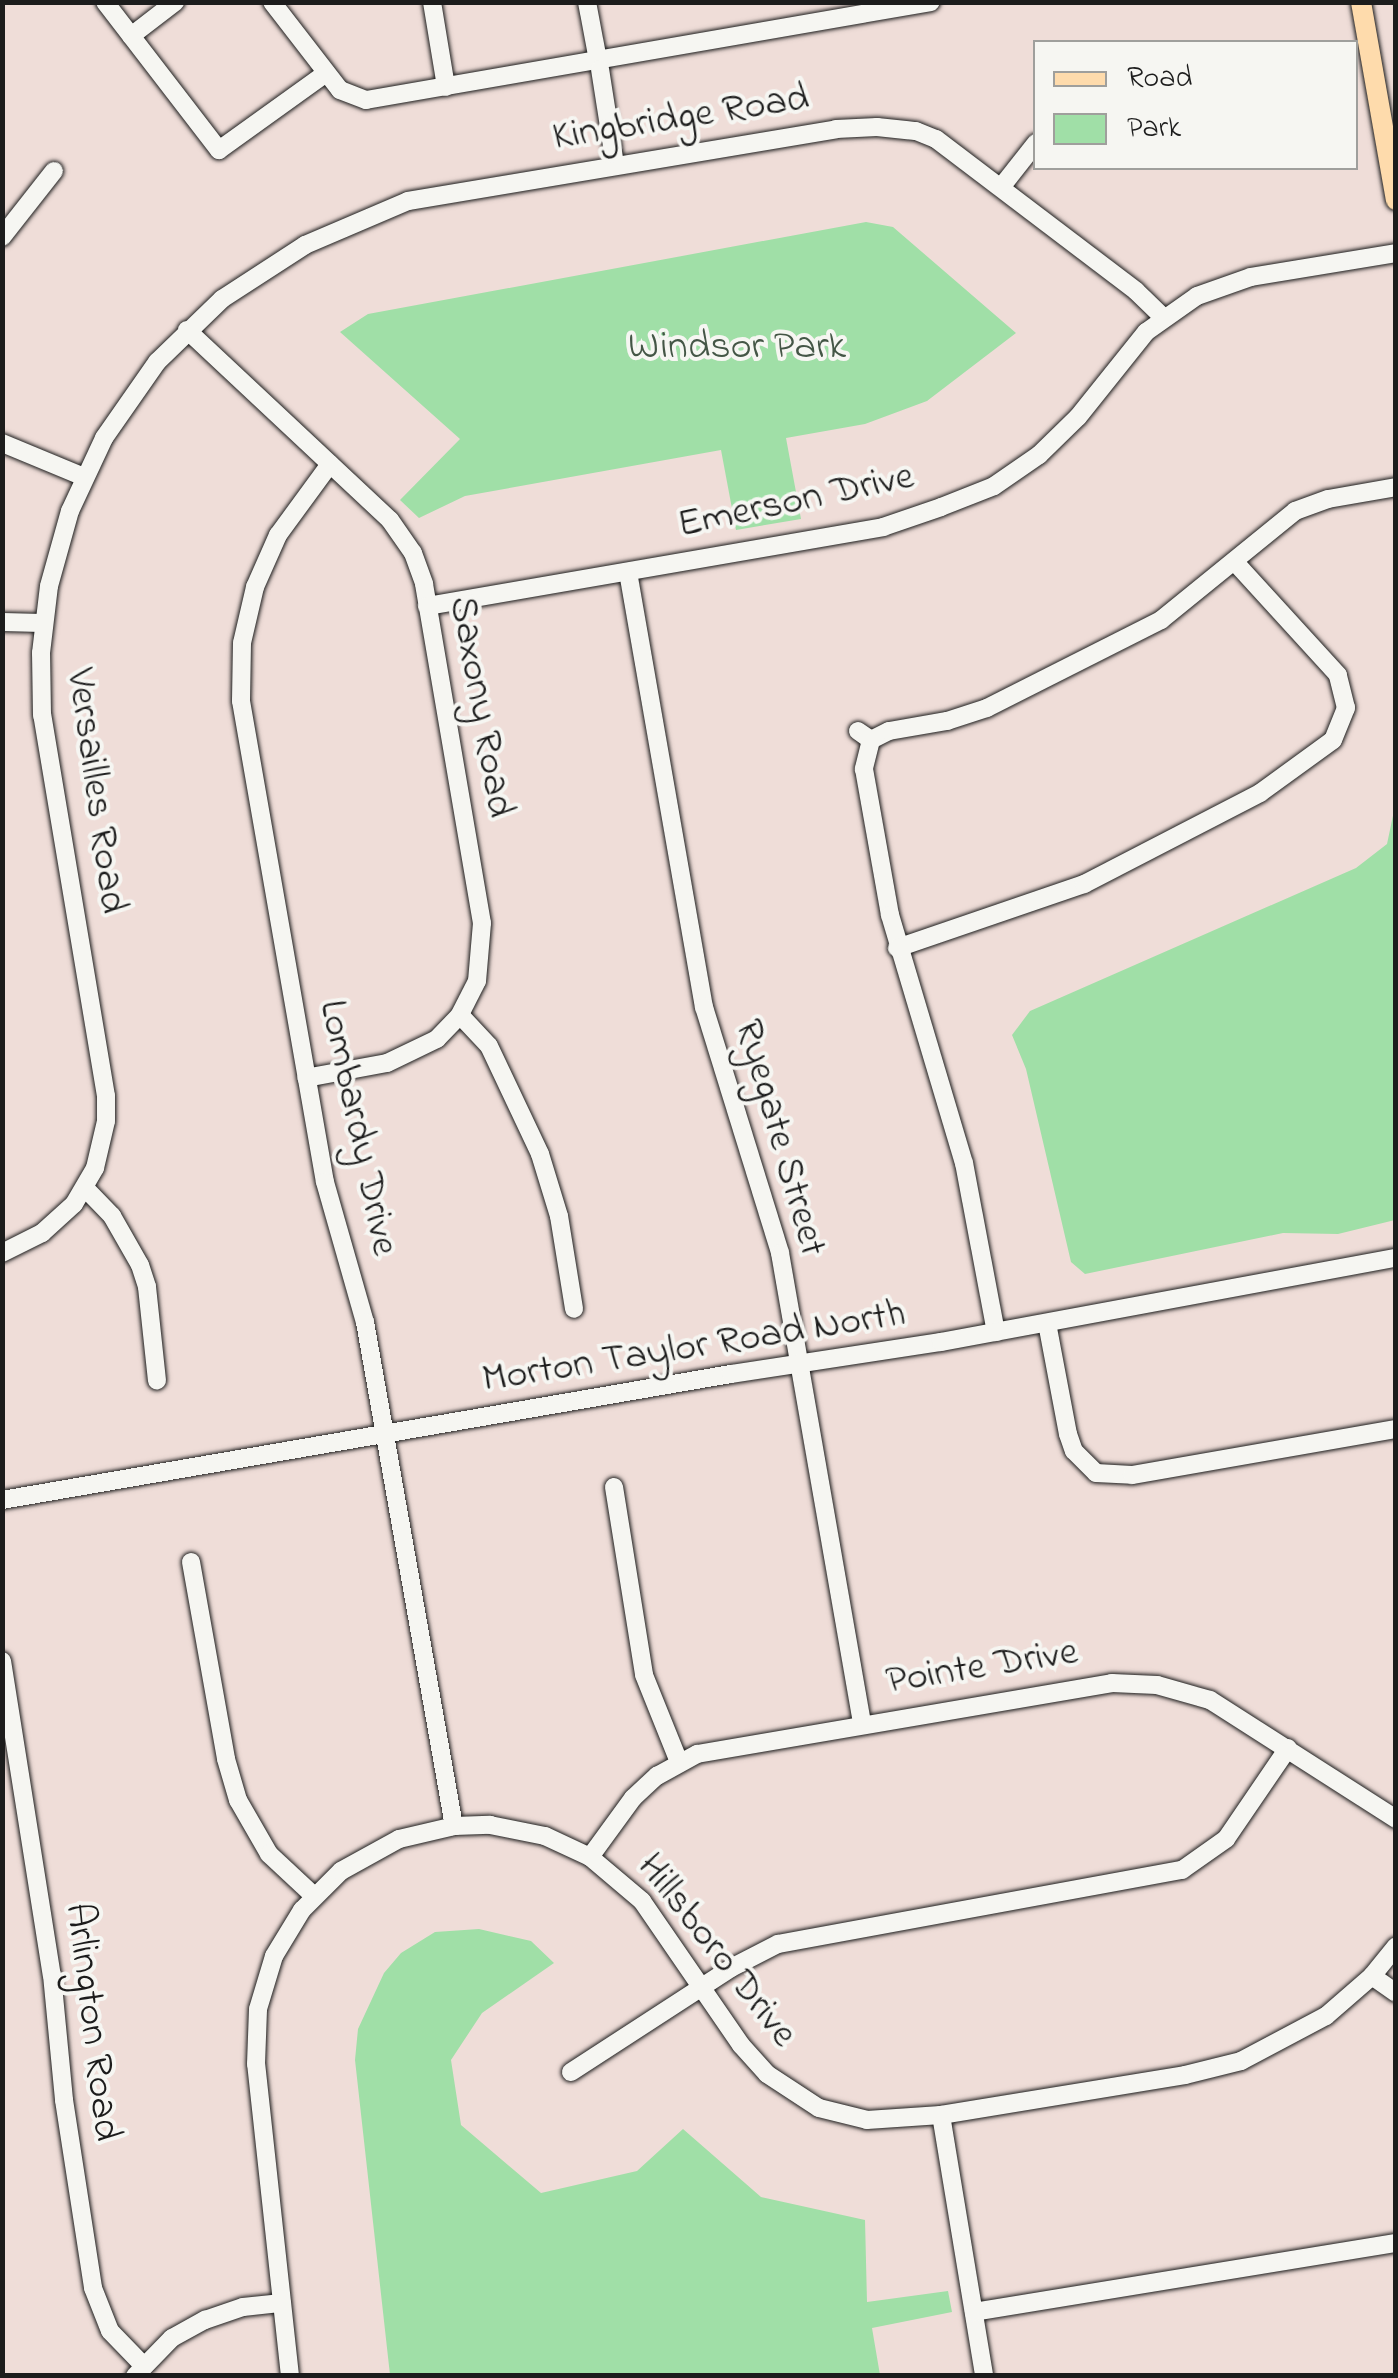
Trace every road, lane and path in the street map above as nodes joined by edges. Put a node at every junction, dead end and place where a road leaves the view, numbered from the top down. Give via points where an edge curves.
1 (105, 2) edge
2 (175, 2) edge
3 (272, 2) edge
4 (432, 2) edge
5 (588, 2) edge
6 (931, 2) edge
7 (1360, 2) edge
8 (859, 8) edge
9 (131, 36) junction
10 (599, 64) junction
11 (326, 72) junction
12 (446, 87) junction
13 (1033, 146) edge
14 (615, 164) junction
15 (54, 171) dead end
16 (1002, 186) junction
17 (1396, 200) edge
18 (2, 237) edge
19 (1396, 253) edge
20 (1163, 317) junction
21 (186, 330) junction
22 (2, 443) edge
23 (330, 464) junction
24 (84, 477) junction
25 (1396, 487) edge
26 (1234, 561) junction
27 (628, 572) junction
28 (428, 606) junction
29 (2, 622) edge
30 (44, 623) junction
31 (897, 948) junction
32 (460, 1015) junction
33 (306, 1078) junction
34 (85, 1188) junction
35 (2, 1254) edge
36 (1396, 1258) edge
37 (574, 1309) dead end
38 (1047, 1323) junction
39 (996, 1332) junction
40 (799, 1363) junction
41 (157, 1380) dead end
42 (1396, 1429) edge
43 (385, 1434) junction
44 (614, 1487) dead end
45 (2, 1500) edge
46 (191, 1562) dead end
47 (2, 1660) edge
48 (862, 1724) junction
49 (1288, 1748) junction
50 (679, 1762) junction
51 (1396, 1819) edge
52 (454, 1826) junction
53 (590, 1857) junction
54 (314, 1896) junction
55 (1396, 1946) edge
56 (1372, 1976) junction
57 (702, 1988) junction
58 (1396, 1993) edge
59 (571, 2072) dead end
60 (940, 2115) junction
61 (1396, 2242) edge
62 (282, 2303) junction
63 (974, 2312) junction
64 (139, 2370) edge
65 (290, 2376) edge
66 (984, 2376) edge

1 - 9 street
2 - 9 street
3 - 11 street
4 - 12 street
5 - 10 street
6 - 8 street
7 - 17 main road
8 - 10 street
9 - 11 street via 219,150
10 - 12 street
10 - 14 street
11 - 12 street via 347,94 366,100
13 - 16 street
14 - 16 street, Kingbridge Road via 878,127 936,140
14 - 21 street, Kingbridge Road via 408,201 305,245
15 - 18 street
16 - 20 street, Kingbridge Road
19 - 20 street, Emerson Drive via 1238,280
20 - 27 street, Emerson Drive via 1056,440 994,486 883,527
21 - 23 street, Saxony Road
21 - 24 street, Versailles Road via 130,397
22 - 24 street
23 - 28 street, Saxony Road via 403,537
23 - 33 street, Lombardy Drive via 265,561 247,614 240,673
24 - 30 street, Versailles Road via 58,548
25 - 26 street via 1328,498 1295,511
26 - 31 street via 1161,620 1020,692 967,716 865,736 864,770
26 - 31 street via 1338,674 1346,708 1333,740 1260,794 1084,884
27 - 28 street, Emerson Drive
27 - 40 street, Ryegate Street via 704,1007 776,1236
28 - 32 street, Saxony Road via 484,940 477,980
29 - 30 street
30 - 34 street, Versailles Road via 44,741 106,1096 102,1144
31 - 39 street via 964,1163
32 - 33 street, Saxony Road via 405,1058
32 - 37 street via 489,1046 540,1154 559,1216
33 - 43 street, Lombardy Drive
34 - 35 street, Versailles Road via 50,1226
34 - 41 street via 119,1225 140,1265
36 - 38 street, Morton Taylor Road North
38 - 39 street, Morton Taylor Road North
38 - 42 street via 1068,1434 1074,1452 1096,1473 1132,1475
39 - 40 street, Morton Taylor Road North
40 - 43 street, Morton Taylor Road North
40 - 48 street, Ryegate Street
43 - 45 street, Morton Taylor Road North
43 - 52 street, Lombardy Drive
44 - 50 street via 644,1675
46 - 54 street via 238,1800 269,1854
47 - 64 street, Arlington Road via 93,2288 110,2331
48 - 49 street, Pointe Drive via 1090,1685 1138,1683 1210,1700
48 - 50 street, Pointe Drive via 716,1748
49 - 51 street, Pointe Drive
49 - 57 street via 1226,1838 1182,1870 800,1937 754,1955
50 - 53 street, Pointe Drive via 634,1798
52 - 53 street, Hillsboro Drive via 527,1831
52 - 54 street, Hillsboro Drive via 376,1850
53 - 57 street, Hillsboro Drive via 642,1901
54 - 62 street, Hillsboro Drive via 274,1956 256,2028
55 - 56 street, Hillsboro Drive
56 - 58 street
56 - 60 street, Hillsboro Drive via 1304,2030 1242,2061
57 - 59 street
57 - 60 street, Hillsboro Drive via 755,2062 803,2100 867,2120
60 - 63 street
61 - 63 street
62 - 64 street via 205,2320 172,2338
62 - 65 street, Hillsboro Drive
63 - 66 street

